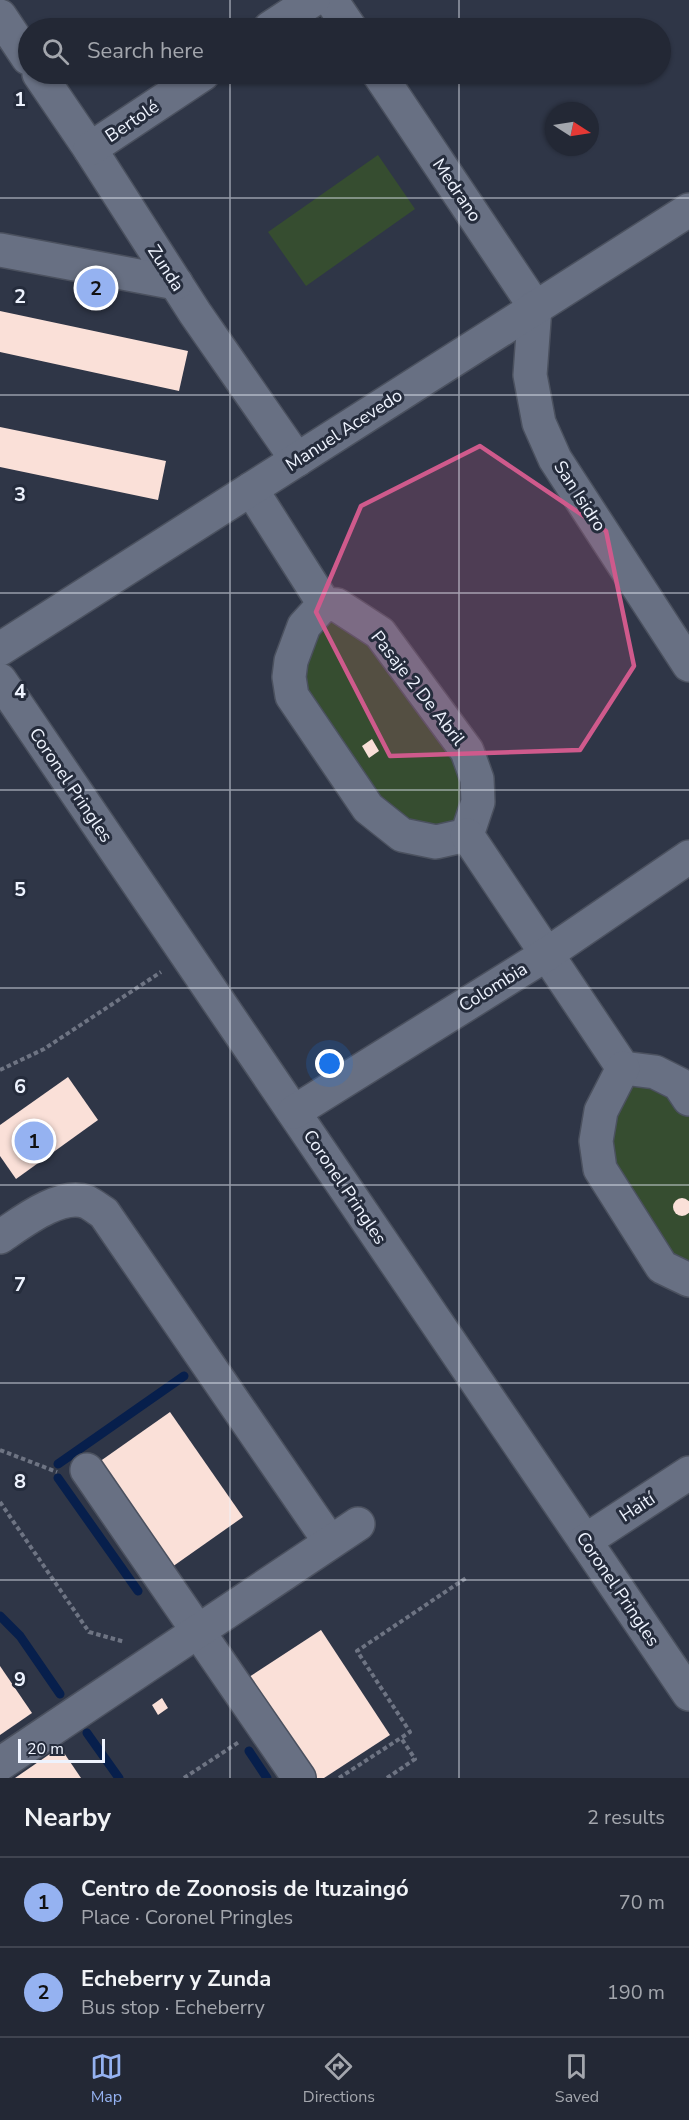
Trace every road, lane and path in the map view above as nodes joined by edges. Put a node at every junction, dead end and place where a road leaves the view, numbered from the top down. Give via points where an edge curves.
1 (313, 0) edge
2 (331, 0) edge
3 (0, 16) edge
4 (285, 18) edge
5 (343, 18) edge
6 (18, 43) edge
7 (46, 84) edge
8 (188, 84) edge
9 (386, 84) edge
10 (90, 149) junction
11 (689, 210) edge
12 (0, 250) edge
13 (176, 283) junction
14 (535, 307) junction
15 (297, 460) junction
16 (251, 489) junction
17 (324, 604) junction
18 (0, 649) edge
19 (689, 665) edge
20 (0, 680) edge
21 (467, 835) junction
22 (689, 857) edge
23 (547, 954) junction
24 (187, 955) junction
25 (623, 1068) junction
26 (0, 1070) edge
27 (689, 1099) edge
28 (294, 1112) junction
29 (0, 1237) edge
30 (689, 1280) edge
31 (0, 1450) edge
32 (87, 1470) joint
33 (689, 1473) edge
34 (0, 1503) edge
35 (358, 1524) dead end
36 (585, 1541) junction
37 (330, 1542) junction
38 (466, 1578) dead end
39 (197, 1630) junction
40 (163, 1653) junction
41 (689, 1694) edge
42 (400, 1738) junction
43 (243, 1740) dead end
44 (0, 1764) edge
45 (184, 1778) edge
46 (299, 1778) edge
47 (339, 1778) edge
48 (387, 1778) edge

1 - 4 street
2 - 5 street
3 - 6 street
7 - 10 street, Zunda
8 - 10 street, Bertolé
9 - 14 street, Medrano
10 - 13 street, Zunda
11 - 14 street, Manuel Acevedo
12 - 13 street
13 - 15 street, Zunda
14 - 15 street, Manuel Acevedo
14 - 19 street, San Isidro via 530,375 539,423 555,459
15 - 16 street, Manuel Acevedo
16 - 17 street
16 - 18 street, Manuel Acevedo
17 - 21 street, Pasaje 2 De Abril via 337,605 380,633 466,751 477,779 478,802
17 - 21 street via 304,626 291,661 292,696 368,808 402,835 436,842
20 - 24 street, Coronel Pringles
21 - 23 street
22 - 23 street, Colombia
23 - 25 street
23 - 28 street, Colombia
24 - 26 path via 45,1049
24 - 28 street, Coronel Pringles
25 - 27 street via 655,1072 679,1084
25 - 30 street via 601,1110 596,1141 600,1169 662,1267
28 - 36 street, Coronel Pringles
29 - 37 street via 45,1207 66,1202 86,1202 104,1213
31 - 32 path via 56,1472
32 - 39 street
33 - 36 street, Haití
34 - 40 path via 89,1632
35 - 37 street
36 - 41 street, Coronel Pringles
37 - 39 street
38 - 42 path via 357,1652 410,1732
39 - 40 street
39 - 46 street
40 - 44 street
42 - 47 path
42 - 48 path via 415,1759
43 - 45 path

